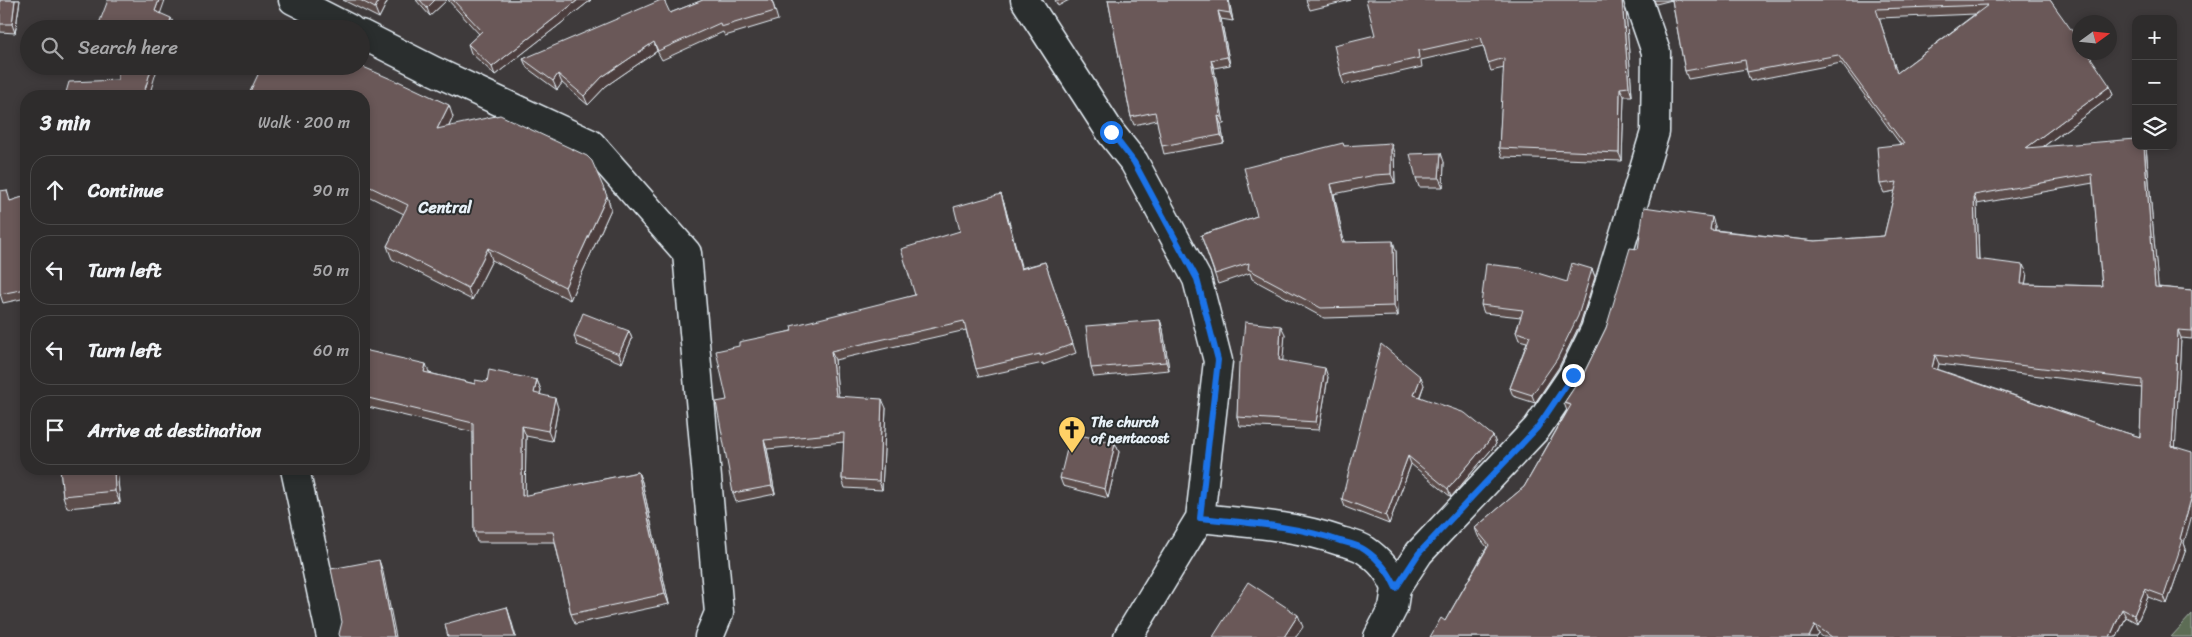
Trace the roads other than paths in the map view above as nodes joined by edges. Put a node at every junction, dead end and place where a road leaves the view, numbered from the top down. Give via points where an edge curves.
1 (293, 0) edge
2 (1025, 0) edge
3 (1638, 0) edge
4 (332, 20) edge
5 (370, 39) edge
6 (295, 475) edge
7 (1200, 518) junction
8 (1396, 588) junction
9 (331, 637) edge
10 (709, 637) edge
11 (1128, 637) edge
12 (1378, 637) edge

1 - 4 street
2 - 7 street via 1134,162 1197,279 1218,360
3 - 8 street via 1656,52 1655,132 1595,330 1573,375 1537,428 1419,553
5 - 10 street via 591,144 687,253 719,613
6 - 9 street
7 - 8 street via 1316,532 1364,549 1381,562
7 - 11 street
8 - 12 street via 1393,608

